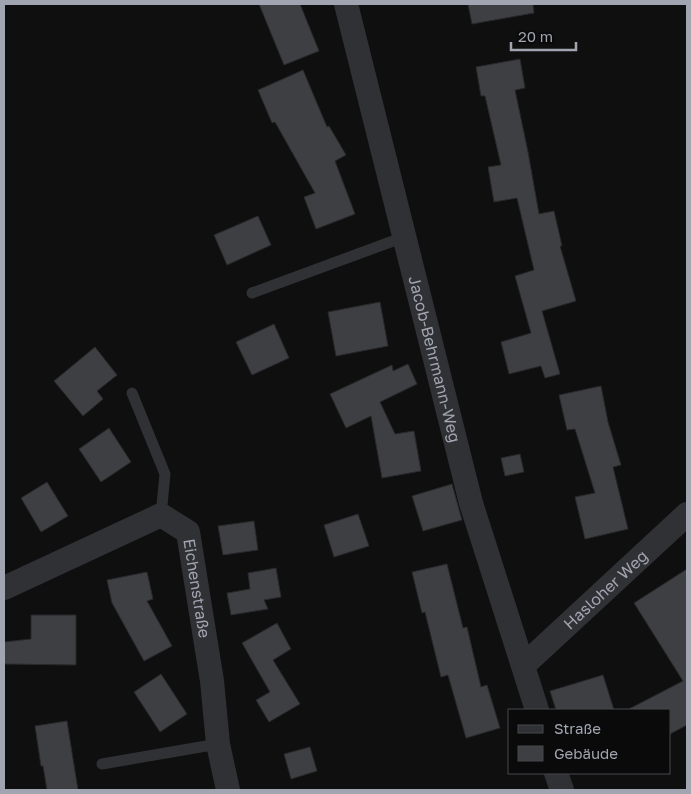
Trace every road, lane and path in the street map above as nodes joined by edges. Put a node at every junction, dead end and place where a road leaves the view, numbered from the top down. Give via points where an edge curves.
1 (346, 4) edge
2 (404, 237) junction
3 (252, 294) dead end
4 (132, 393) dead end
5 (161, 514) junction
6 (687, 514) edge
7 (4, 588) edge
8 (524, 665) junction
9 (537, 709) edge
10 (218, 744) junction
11 (102, 764) dead end
12 (556, 774) edge
13 (228, 790) edge
14 (562, 790) edge

1 - 2 street, Jacob-Behrmann-Weg
2 - 3 lane
2 - 8 street, Jacob-Behrmann-Weg via 471,503
4 - 5 lane via 165,474
5 - 7 street
5 - 10 street, Eichenstraße via 188,532 212,681
6 - 8 street, Hasloher Weg
8 - 9 street, Jacob-Behrmann-Weg
10 - 11 lane
10 - 13 street, Eichenstraße
12 - 14 street

